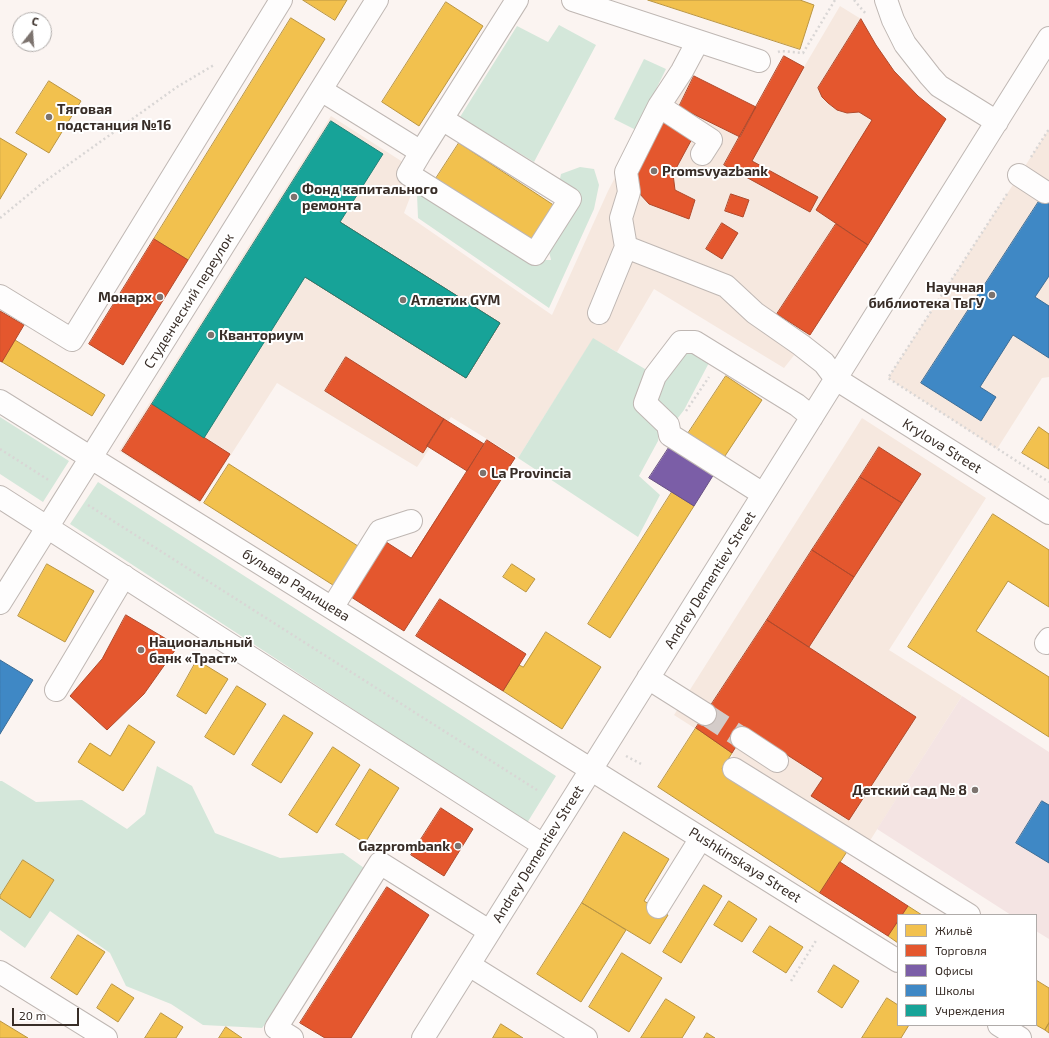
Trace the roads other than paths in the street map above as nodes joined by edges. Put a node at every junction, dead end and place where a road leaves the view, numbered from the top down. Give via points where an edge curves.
1 (281, 0) edge
2 (378, 0) edge
3 (517, 0) edge
4 (573, 0) edge
5 (886, 0) edge
6 (1049, 38) edge
7 (698, 41) junction
8 (759, 61) road end
9 (321, 90) junction
10 (659, 106) junction
11 (442, 119) junction
12 (997, 122) junction
13 (421, 152) junction
14 (702, 154) dead end
15 (1019, 175) road end
16 (1045, 192) dead end
17 (626, 247) junction
18 (0, 296) edge
19 (599, 313) dead end
20 (686, 328) dead end
21 (719, 357) junction
22 (836, 379) junction
23 (0, 401) edge
24 (812, 417) junction
25 (91, 458) junction
26 (763, 494) junction
27 (0, 497) edge
28 (1049, 514) edge
29 (411, 521) dead end
30 (47, 527) junction
31 (124, 576) junction
32 (0, 603) edge
33 (332, 608) junction
34 (648, 678) junction
35 (56, 690) dead end
36 (705, 714) tunnel mouth
37 (742, 738) tunnel mouth
38 (777, 761) dead end
39 (591, 769) junction
40 (734, 769) dead end
41 (701, 838) junction
42 (543, 845) junction
43 (658, 907) dead end
44 (967, 914) edge
45 (489, 931) junction
46 (897, 960) edge
47 (469, 965) junction
48 (0, 972) edge
49 (1001, 1026) edge
50 (106, 1038) edge
51 (292, 1038) edge
52 (423, 1038) edge
53 (586, 1038) edge
54 (1020, 1038) edge

1 - 18 street via 72,340
2 - 9 street, Студенческий переулок
3 - 11 street
4 - 7 street
5 - 12 street via 905,44 939,86
6 - 12 street, Andrey Dementiev Street
7 - 8 street
7 - 10 street
9 - 13 street
9 - 25 street, Студенческий переулок
10 - 14 street via 711,140
10 - 17 street via 626,172 629,192 621,218
11 - 13 street
11 - 13 street via 570,199 535,254 408,174
12 - 22 street, Andrey Dementiev Street
15 - 16 street
17 - 19 street
17 - 22 street via 726,286 755,313 824,363
20 - 21 street
21 - 24 street
21 - 26 street via 695,342 681,342 655,376 645,404 668,425 670,435
22 - 24 street, Andrey Dementiev Street
22 - 28 street, Krylova Street
23 - 25 street, бульвар Радищева
24 - 26 street, Andrey Dementiev Street
25 - 30 street, Студенческий переулок
25 - 33 street, бульвар Радищева
26 - 34 street, Andrey Dementiev Street
27 - 30 street
29 - 33 street via 380,531
30 - 31 street
30 - 32 street, Студенческий переулок
31 - 35 street
31 - 42 street
33 - 39 street, бульвар Радищева
34 - 36 street
34 - 39 street, Andrey Dementiev Street
37 - 38 street
39 - 41 street, Pushkinskaya Street
39 - 42 street, Andrey Dementiev Street
40 - 44 street
41 - 43 street
41 - 46 street, Pushkinskaya Street
42 - 45 street, Andrey Dementiev Street
45 - 47 street, Andrey Dementiev Street
45 - 51 street via 380,863 276,1028
47 - 52 street, Andrey Dementiev Street
47 - 53 street
48 - 50 street
49 - 54 street

